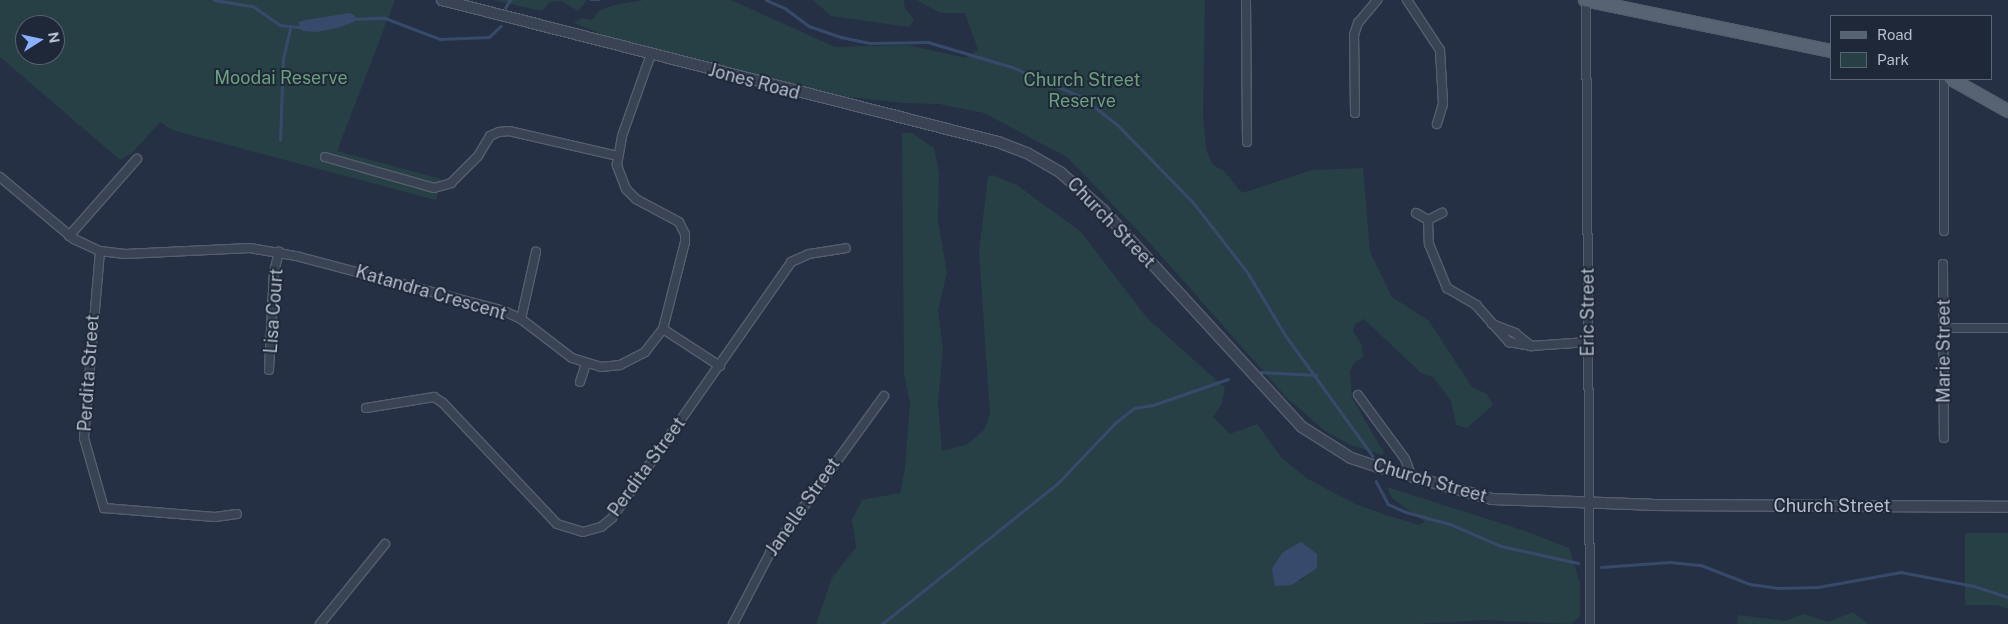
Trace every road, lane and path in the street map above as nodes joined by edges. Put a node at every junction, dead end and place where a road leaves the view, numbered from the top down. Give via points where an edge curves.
1 (442, 0) edge
2 (1246, 0) edge
3 (1377, 0) edge
4 (1407, 0) edge
5 (1586, 0) edge
6 (1830, 51) edge
7 (651, 54) junction
8 (1944, 80) edge
9 (1953, 80) edge
10 (2008, 111) edge
11 (1355, 113) dead end
12 (1437, 124) dead end
13 (1247, 142) dead end
14 (617, 156) junction
15 (325, 157) dead end
16 (137, 159) dead end
17 (1061, 173) joint
18 (0, 177) edge
19 (1442, 212) dead end
20 (1416, 213) dead end
21 (1428, 220) junction
22 (1944, 231) dead end
23 (69, 236) junction
24 (846, 248) dead end
25 (100, 252) junction
26 (279, 252) junction
27 (536, 252) dead end
28 (1943, 264) dead end
29 (521, 320) junction
30 (1944, 328) junction
31 (2008, 328) edge
32 (663, 329) junction
33 (1588, 342) junction
34 (586, 364) junction
35 (720, 366) junction
36 (269, 370) dead end
37 (580, 382) dead end
38 (1358, 395) dead end
39 (884, 396) dead end
40 (366, 408) dead end
41 (1944, 438) dead end
42 (1412, 477) junction
43 (1589, 502) junction
44 (2008, 507) edge
45 (237, 514) dead end
46 (385, 544) dead end
47 (320, 624) edge
48 (733, 624) edge
49 (1590, 624) edge

1 - 7 street, Jones Road
2 - 13 street
3 - 11 street via 1358,23 1354,35
4 - 12 street via 1440,50 1443,104
5 - 6 main road
5 - 33 street, Eric Street
7 - 14 street, Katandra Crescent
7 - 17 street, Jones Road via 998,142 1028,153
8 - 22 street
9 - 10 main road
14 - 15 street via 499,132 490,136 478,156 451,183 434,188
14 - 32 street, Katandra Crescent via 619,177 626,189 636,199 674,218 685,234
16 - 23 street
17 - 42 street, Church Street via 1103,210 1302,427 1351,458
18 - 23 street, Katandra Crescent
19 - 21 street
20 - 21 street
21 - 33 street via 1429,244 1446,288 1476,306 1492,324 1515,332 1531,346
23 - 25 street, Katandra Crescent
24 - 35 street, Perdita Street via 809,254 791,262
25 - 26 street, Katandra Crescent via 125,254 250,248
25 - 45 street, Perdita Street via 84,438 104,508 215,518
26 - 29 street, Katandra Crescent via 488,306
26 - 36 street, Lisa Court via 274,272
27 - 29 street
28 - 30 street, Marie Street
29 - 34 street, Katandra Crescent via 572,358
30 - 31 street
30 - 41 street, Marie Street
32 - 34 street, Katandra Crescent via 656,341 634,360 620,365
32 - 35 street
33 - 43 street, Eric Street
34 - 37 street
35 - 40 street, Perdita Street via 612,518 601,527 583,532 557,524 438,400 426,397
38 - 42 street via 1405,459
39 - 48 street, Janelle Street via 770,553
42 - 43 street, Church Street via 1492,499
43 - 44 street, Church Street
43 - 49 street, Eric Street
46 - 47 street

